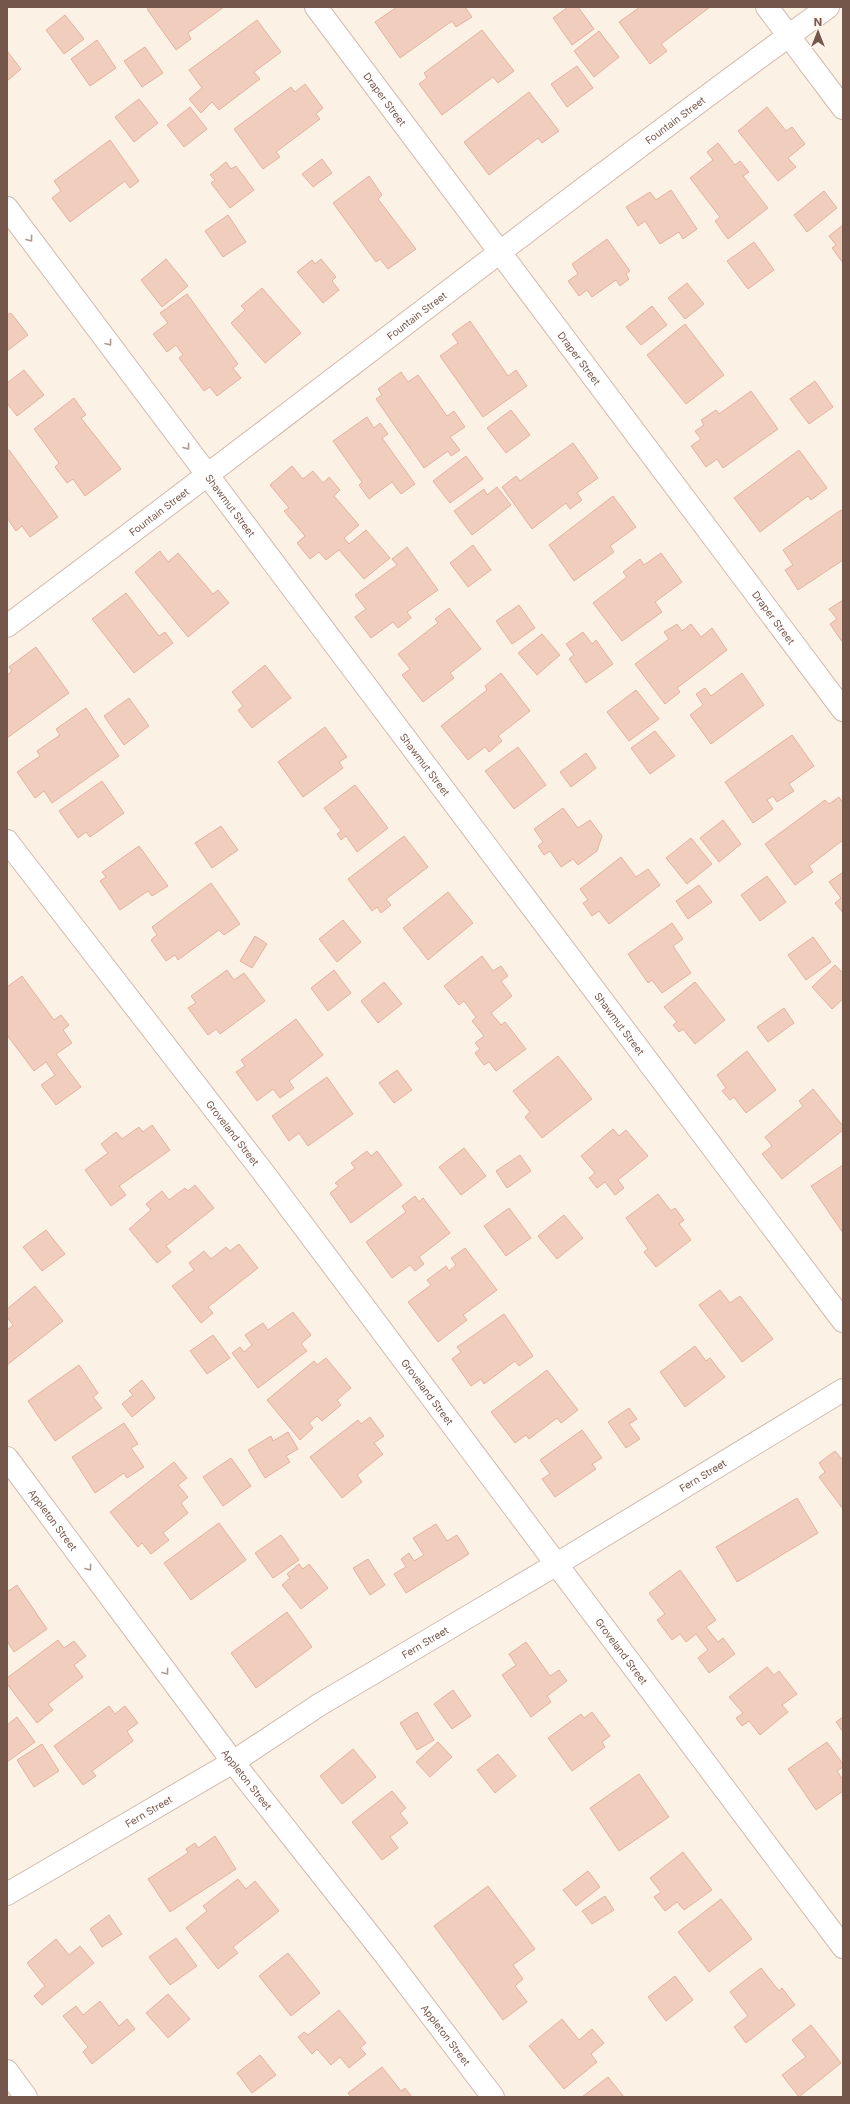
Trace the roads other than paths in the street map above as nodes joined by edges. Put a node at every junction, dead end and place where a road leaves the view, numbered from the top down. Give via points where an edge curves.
1 (316, 7) edge
2 (767, 7) edge
3 (828, 7) edge
4 (788, 36) junction
5 (843, 108) edge
6 (7, 208) edge
7 (500, 252) junction
8 (208, 476) junction
9 (7, 626) edge
10 (843, 710) edge
11 (7, 841) edge
12 (843, 1321) edge
13 (843, 1390) edge
14 (7, 1458) edge
15 (557, 1564) junction
16 (233, 1762) junction
17 (7, 1894) edge
18 (843, 1947) edge
19 (7, 2071) edge
20 (26, 2097) edge
21 (493, 2097) edge

1 - 7 street, Draper Street
2 - 4 street
3 - 4 street, Fountain Street
4 - 5 street
4 - 7 street, Fountain Street
6 -> 8 street, Shawmut Street
7 - 8 street, Fountain Street
7 - 10 street, Draper Street
8 - 9 street, Fountain Street
8 - 12 street, Shawmut Street
11 - 15 street, Groveland Street via 267,1179
13 - 15 street, Fern Street
14 -> 16 street, Appleton Street
15 - 16 street, Fern Street via 319,1706
15 - 18 street, Groveland Street
16 - 17 street, Fern Street
16 - 21 street, Appleton Street via 383,1952
19 - 20 street

